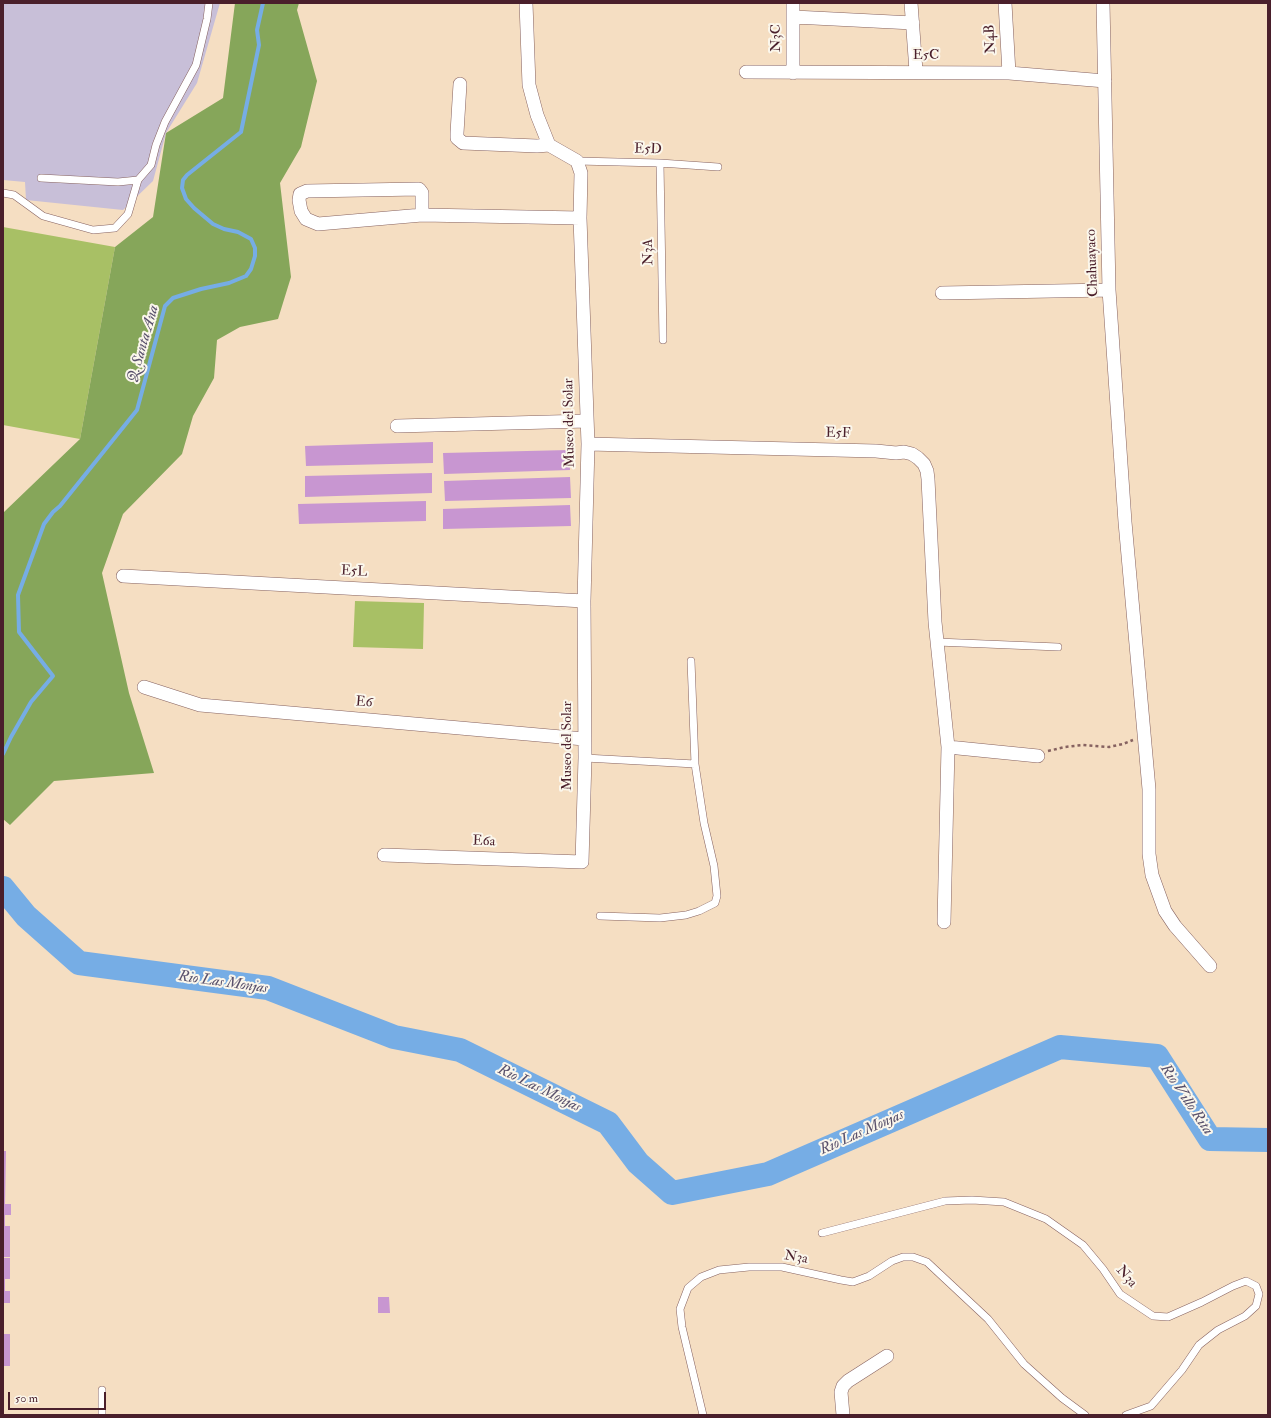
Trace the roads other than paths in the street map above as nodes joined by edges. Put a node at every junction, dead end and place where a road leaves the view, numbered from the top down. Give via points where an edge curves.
1 (209, 3) edge
2 (526, 3) edge
3 (793, 3) edge
4 (911, 3) edge
5 (1005, 3) edge
6 (1102, 3) edge
7 (794, 17) junction
8 (913, 23) junction
9 (916, 71) junction
10 (746, 72) dead end
11 (1009, 72) junction
12 (793, 73) junction
13 (1105, 81) junction
14 (460, 84) dead end
15 (549, 145) junction
16 (577, 161) junction
17 (660, 163) junction
18 (718, 167) dead end
19 (41, 178) dead end
20 (138, 180) junction
21 (3, 193) edge
22 (422, 215) junction
23 (580, 218) junction
24 (1109, 290) junction
25 (942, 293) dead end
26 (663, 340) dead end
27 (587, 421) junction
28 (397, 426) dead end
29 (588, 444) junction
30 (123, 576) dead end
31 (584, 601) junction
32 (937, 642) junction
33 (1058, 647) dead end
34 (691, 661) dead end
35 (144, 687) dead end
36 (584, 739) junction
37 (948, 747) junction
38 (1038, 756) road end
39 (585, 758) junction
40 (694, 764) junction
41 (384, 855) dead end
42 (582, 862) joint
43 (600, 916) dead end
44 (944, 922) dead end
45 (1210, 966) dead end
46 (822, 1233) dead end
47 (887, 1356) dead end
48 (102, 1390) dead end
49 (102, 1415) edge
50 (702, 1415) edge
51 (843, 1415) edge
52 (1085, 1415) edge
53 (1126, 1415) edge

1 - 20 lane via 196,65 165,122 151,164
2 - 15 street via 529,85 536,116
3 - 7 street, N3C
4 - 8 street
5 - 11 street, N4B
6 - 13 street, Chahuayaco
7 - 8 street
7 - 12 street, N3C
8 - 9 street
9 - 11 street, E5C
9 - 12 street, E5C
10 - 12 street, E5C
11 - 13 street, E5C
13 - 24 street, Chahuayaco
14 - 15 street via 457,138 463,143
15 - 16 street
16 - 17 lane, E5D
16 - 23 street, Museo del Solar via 581,173
17 - 18 lane, E5D
17 - 26 lane, N3A
19 - 20 lane via 118,182
20 - 21 lane via 128,214 115,228 93,230 43,216 14,195
22 - 22 street via 422,193 419,189 307,191 300,194 299,200 306,219 318,224
22 - 23 street
23 - 27 street, Museo del Solar
24 - 25 street
24 - 45 street, Chahuayaco via 1125,522 1149,789 1149,854 1152,875 1165,911
27 - 28 street
27 - 29 street, Museo del Solar
29 - 31 street, Museo del Solar
29 - 32 street, E5F via 912,454 924,464 927,471
30 - 31 street, E5L
31 - 36 street, Museo del Solar
32 - 33 lane
32 - 37 street, E5F
34 - 40 lane
35 - 36 street, E6 via 200,705
36 - 39 street, Museo del Solar
37 - 38 street
37 - 44 street, E5F
39 - 40 lane
39 - 42 street, Museo del Solar
40 - 43 lane via 714,866 717,896 715,903 686,915 660,918
41 - 42 street, E6a
46 - 53 lane, N3a via 945,1201 1004,1202 1046,1219 1083,1245 1120,1294 1153,1316 1168,1317 1246,1281 1256,1286 1259,1294 1256,1306 1245,1316 1218,1330 1199,1345 1182,1370 1151,1406
47 - 51 street via 843,1386
48 - 49 lane
50 - 52 lane, N3a via 680,1309 688,1288 701,1277 720,1270 782,1267 853,1282 903,1257 913,1257 927,1262 988,1319 1024,1364

